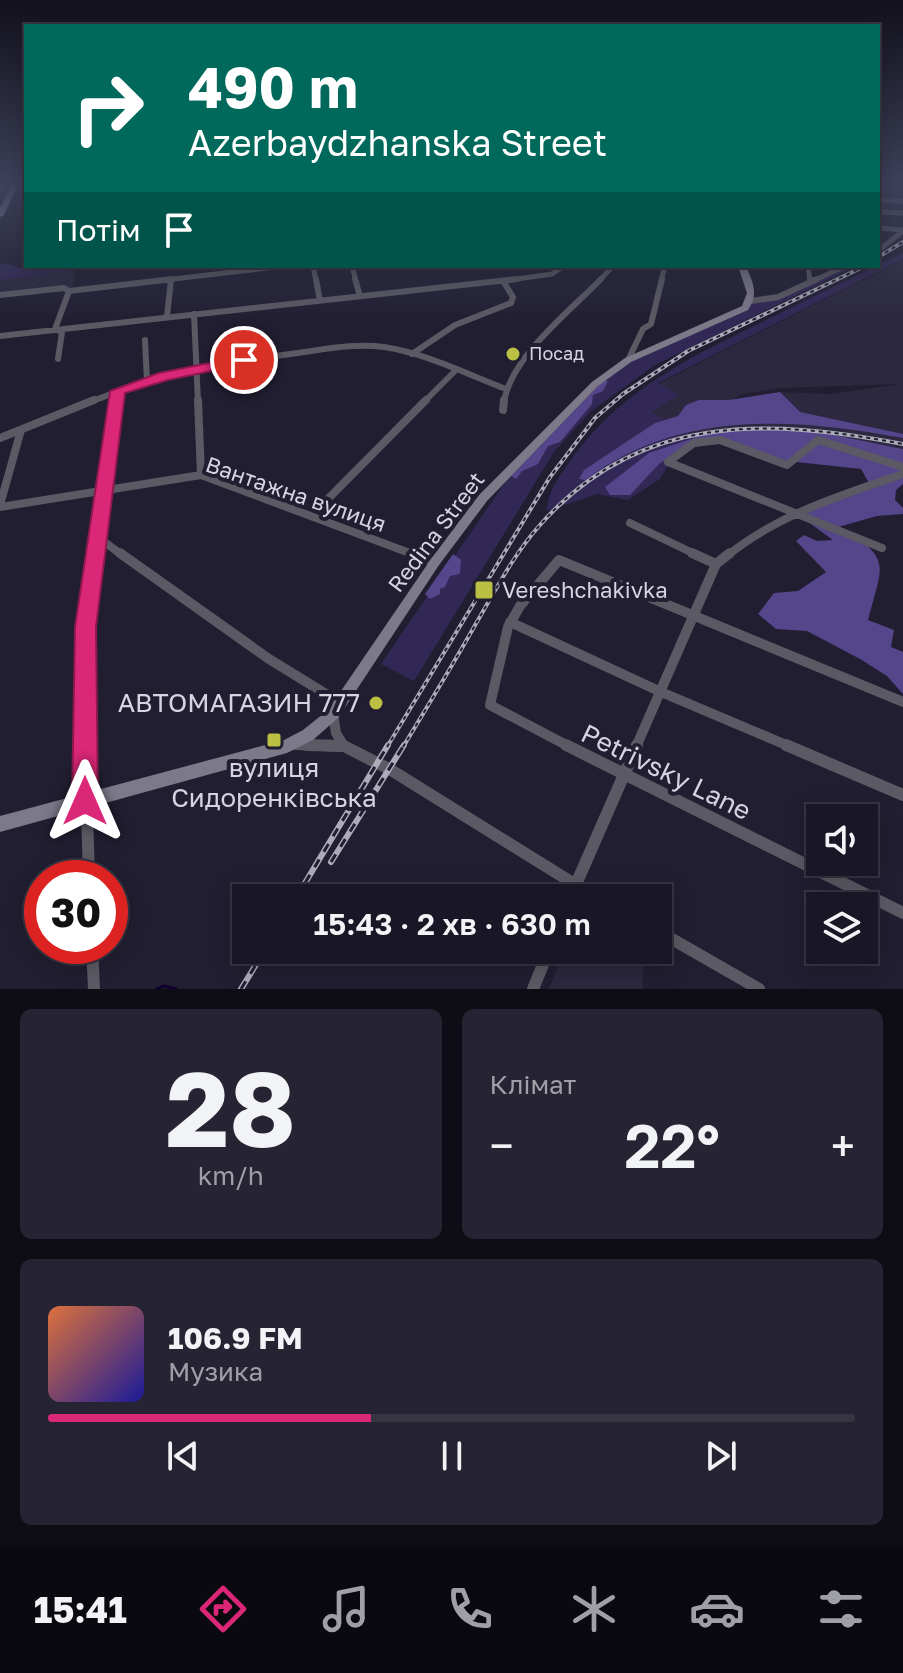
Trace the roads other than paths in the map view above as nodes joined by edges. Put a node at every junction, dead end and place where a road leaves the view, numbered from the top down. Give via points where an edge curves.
1 (903, 231) edge
2 (880, 249) edge
3 (269, 268) edge
4 (313, 268) edge
5 (353, 268) edge
6 (561, 268) edge
7 (611, 268) edge
8 (665, 268) edge
9 (743, 268) edge
10 (808, 268) edge
11 (841, 268) edge
12 (171, 280) junction
13 (503, 281) junction
14 (810, 282) junction
15 (69, 291) junction
16 (0, 295) edge
17 (360, 296) junction
18 (320, 301) junction
19 (751, 301) junction
20 (194, 314) junction
21 (167, 316) junction
22 (55, 329) junction
23 (0, 336) edge
24 (145, 340) dead end
25 (412, 354) junction
26 (58, 359) dead end
27 (628, 360) junction
28 (196, 368) junction
29 (454, 372) junction
30 (147, 381) junction
31 (506, 389) junction
32 (117, 391) junction
33 (503, 410) dead end
34 (21, 430) junction
35 (0, 438) edge
36 (903, 467) edge
37 (903, 474) edge
38 (201, 475) junction
39 (106, 490) junction
40 (0, 506) edge
41 (794, 512) junction
42 (312, 515) junction
43 (630, 523) dead end
44 (99, 538) junction
45 (882, 548) dead end
46 (435, 562) junction
47 (716, 564) junction
48 (695, 615) junction
49 (510, 622) junction
50 (661, 692) junction
51 (903, 702) edge
52 (336, 708) junction
53 (287, 746) junction
54 (344, 746) junction
55 (624, 776) junction
56 (903, 795) edge
57 (85, 801) junction
58 (0, 824) edge
59 (88, 860) edge
60 (561, 884) edge
61 (577, 884) edge
62 (903, 913) edge
63 (672, 939) edge
64 (93, 964) edge
65 (543, 964) edge
66 (94, 989) edge
67 (533, 989) edge
68 (759, 989) edge

1 - 2 street
3 - 12 street
4 - 18 street
5 - 17 street
6 - 13 street
7 - 31 street via 516,367
8 - 27 street, Redina Street via 651,324 643,329
9 - 19 main road
10 - 14 street
11 - 14 street
12 - 15 street
12 - 21 street
13 - 17 street
13 - 25 street via 511,303 455,325
14 - 19 street via 778,297
15 - 16 street
15 - 22 street
17 - 18 street
18 - 20 street
19 - 27 main road
20 - 21 street
20 - 28 street
21 - 22 street
22 - 23 street
22 - 26 street via 62,332
24 - 30 street
25 - 28 street via 371,344
25 - 29 street
27 - 46 main road, Redina Street via 595,384 483,498
28 - 30 street
28 - 38 street
29 - 31 street
29 - 42 street
30 - 32 street
31 - 33 street
32 - 34 street
32 - 39 street
34 - 35 street
34 - 40 street
36 - 41 street via 818,440 787,465 720,440 694,443 668,462
37 - 41 street
38 - 39 street, Вантажна вулиця
38 - 42 street, Вантажна вулиця
39 - 40 street, Вантажна вулиця
39 - 44 street
41 - 45 street
41 - 47 street
42 - 46 street, Вантажна вулиця
43 - 47 street
44 - 52 street
44 - 57 street via 85,627
46 - 52 main road, Redina Street
47 - 48 street
48 - 49 street via 559,560
48 - 50 street
48 - 51 street
49 - 50 street
49 - 55 street, Petrivsky Lane via 490,705
50 - 55 street
50 - 56 street
52 - 53 main road, Redina Street via 308,735
52 - 54 street via 336,733
53 - 54 street
53 - 57 main road, Redina Street
54 - 60 street via 395,772
55 - 61 street
55 - 62 street, Petrivsky Lane
57 - 58 main road, Redina Street
57 - 59 street
63 - 68 street
64 - 66 street
65 - 67 street

